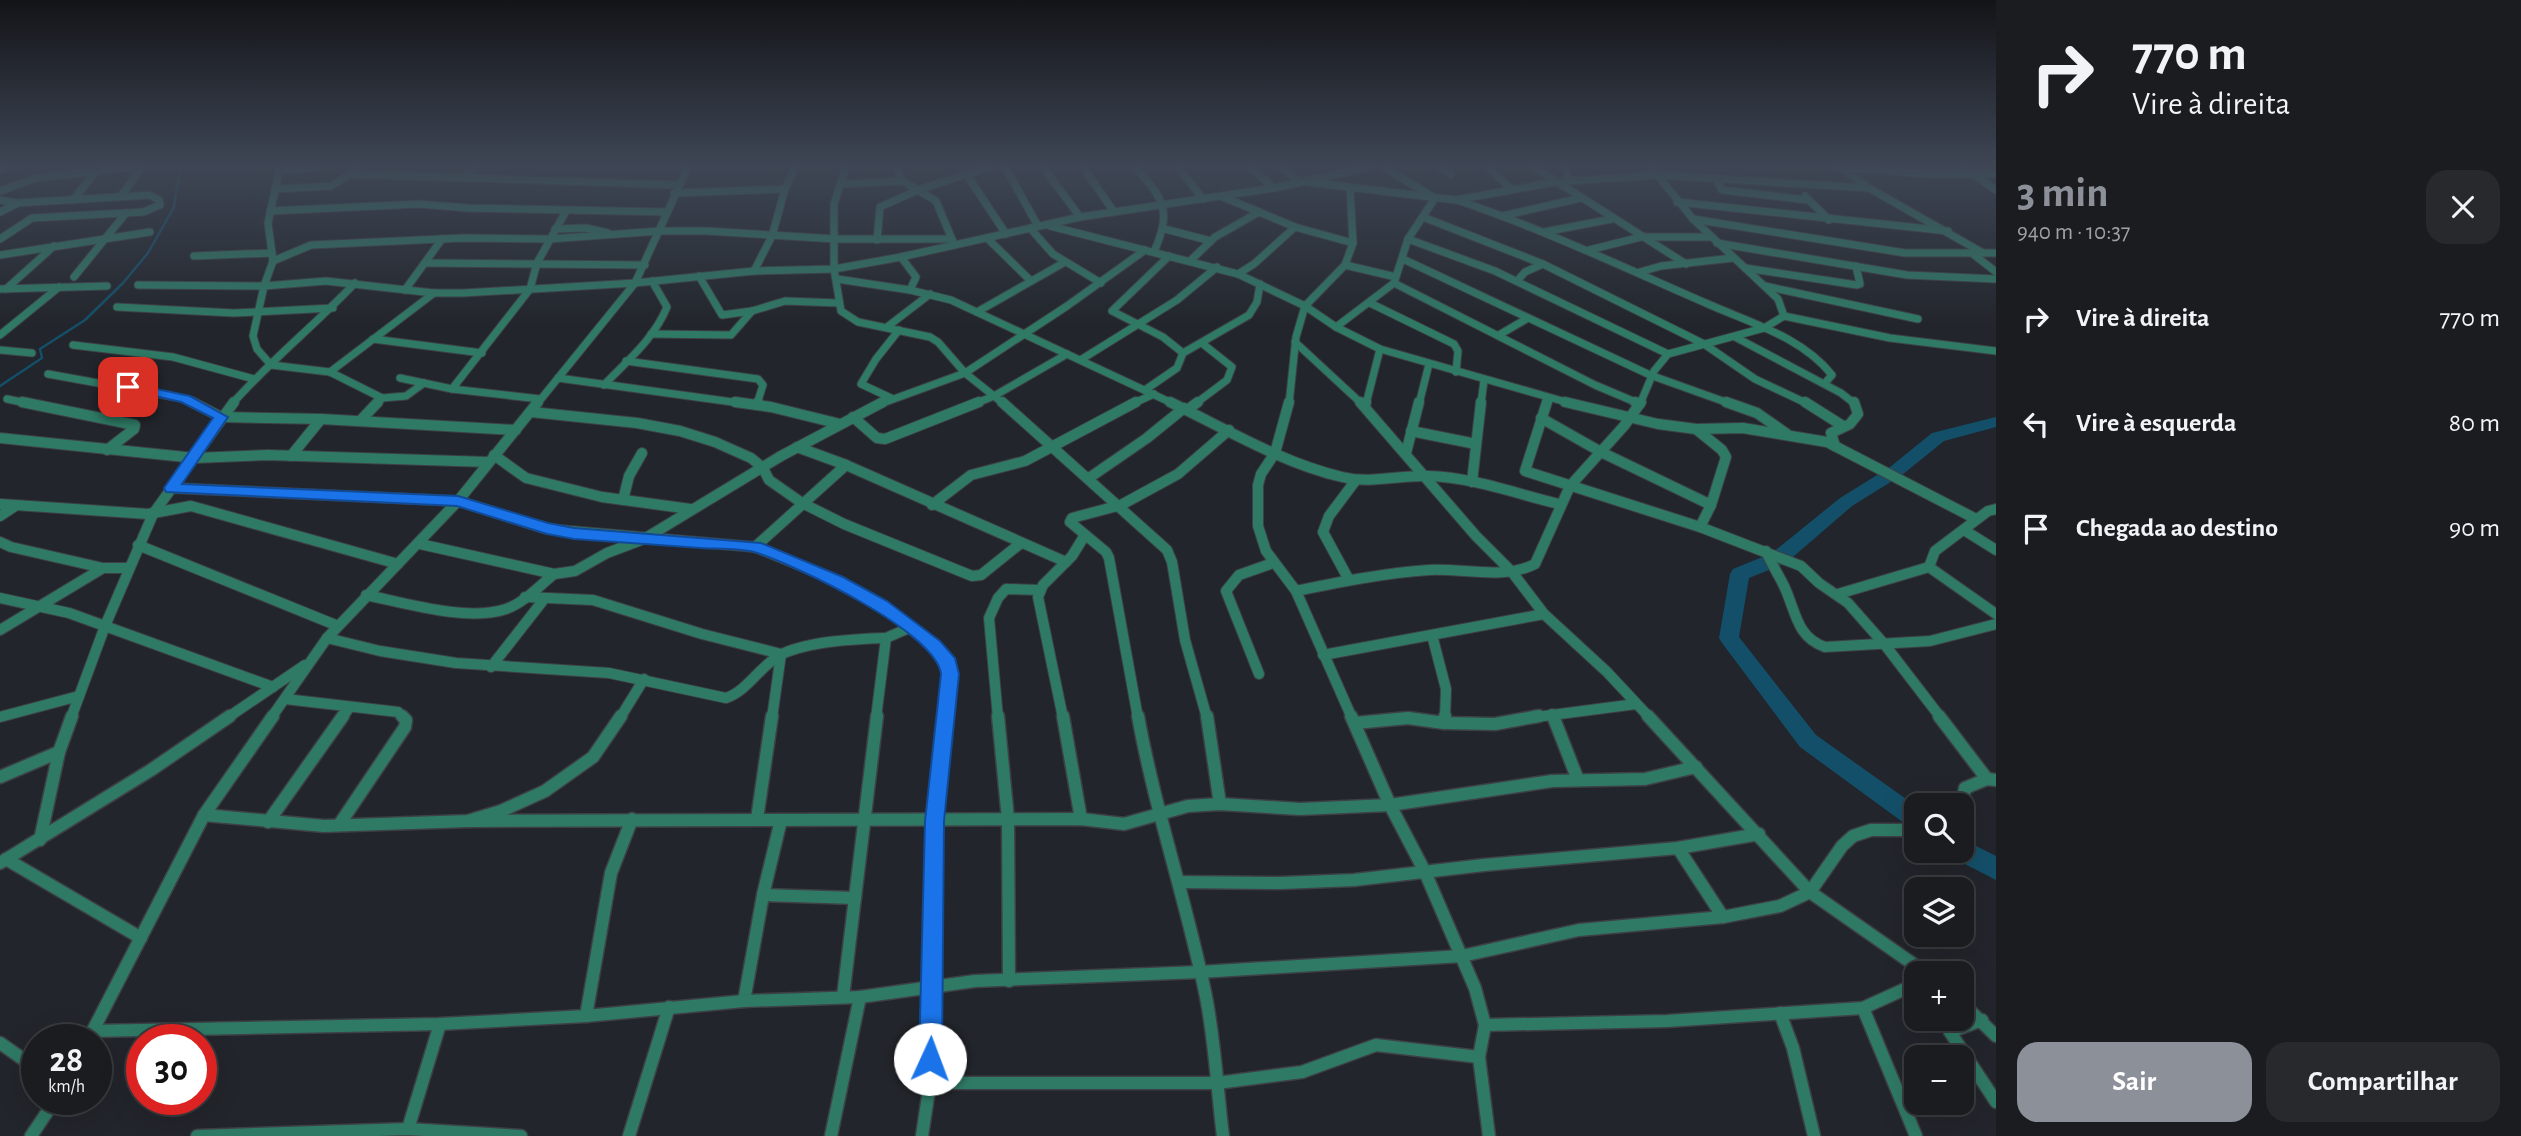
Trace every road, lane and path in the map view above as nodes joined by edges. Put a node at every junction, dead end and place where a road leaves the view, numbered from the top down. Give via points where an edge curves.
1 (29, 220) edge
2 (120, 220) edge
3 (270, 220) edge
4 (560, 220) edge
5 (664, 220) edge
6 (776, 220) edge
7 (835, 220) edge
8 (879, 220) edge
9 (944, 220) edge
10 (997, 220) edge
11 (1034, 220) edge
12 (1067, 220) edge
13 (1167, 220) edge
14 (1246, 220) edge
15 (1278, 220) edge
16 (1352, 220) edge
17 (1421, 220) edge
18 (1431, 220) edge
19 (1513, 220) edge
20 (1607, 220) edge
21 (1614, 220) edge
22 (1694, 220) edge
23 (1699, 220) edge
24 (1829, 220) edge
25 (1928, 220) edge
26 (1038, 227) junction
27 (1295, 227) junction
28 (555, 229) junction
29 (1165, 229) junction
30 (660, 231) junction
31 (1948, 231) junction
32 (150, 232) dead end
33 (1544, 232) junction
34 (1006, 234) junction
35 (615, 235) junction
36 (772, 236) junction
37 (104, 237) junction
38 (1641, 237) junction
39 (987, 238) junction
40 (0, 239) edge
41 (442, 239) junction
42 (549, 239) junction
43 (836, 239) junction
44 (1408, 239) junction
45 (877, 240) junction
46 (1714, 240) junction
47 (1211, 241) junction
48 (953, 242) junction
49 (1353, 243) junction
50 (54, 246) junction
51 (1589, 250) junction
52 (1150, 251) junction
53 (1983, 253) junction
54 (1996, 253) edge
55 (1973, 254) junction
56 (0, 255) edge
57 (194, 256) dead end
58 (1169, 256) junction
59 (272, 257) junction
60 (901, 257) junction
61 (1733, 258) junction
62 (1403, 259) junction
63 (1190, 261) junction
64 (425, 262) junction
65 (1065, 262) junction
66 (537, 263) junction
67 (1543, 264) junction
68 (1686, 264) junction
69 (645, 265) junction
70 (1345, 265) junction
71 (1856, 266) junction
72 (1217, 267) junction
73 (1745, 268) junction
74 (834, 269) junction
75 (754, 271) junction
76 (1639, 272) junction
77 (1996, 272) edge
78 (1238, 274) junction
79 (699, 276) junction
80 (74, 277) dead end
81 (837, 279) junction
82 (1996, 279) edge
83 (1395, 280) junction
84 (652, 281) junction
85 (1031, 281) junction
86 (1517, 281) junction
87 (355, 283) junction
88 (635, 283) junction
89 (1101, 283) junction
90 (1259, 284) junction
91 (138, 285) dead end
92 (107, 286) dead end
93 (264, 286) junction
94 (1765, 286) junction
95 (59, 287) junction
96 (3, 289) edge
97 (530, 289) junction
98 (405, 290) junction
99 (910, 290) junction
100 (434, 293) junction
101 (930, 294) junction
102 (839, 303) junction
103 (1370, 303) junction
104 (1304, 306) junction
105 (117, 307) dead end
106 (332, 308) junction
107 (260, 311) junction
108 (752, 311) junction
109 (977, 312) junction
110 (1784, 316) junction
111 (1528, 318) junction
112 (1918, 319) dead end
113 (1139, 325) junction
114 (887, 327) junction
115 (1336, 327) junction
116 (1764, 328) junction
117 (899, 330) junction
118 (651, 334) junction
119 (0, 335) edge
120 (1022, 335) junction
121 (1499, 335) junction
122 (1735, 337) junction
123 (373, 340) junction
124 (1295, 342) junction
125 (1202, 344) junction
126 (1704, 344) junction
127 (73, 345) dead end
128 (1380, 349) junction
129 (0, 350) edge
130 (1996, 351) edge
131 (32, 353) dead end
132 (482, 353) junction
133 (1183, 353) junction
134 (1067, 354) junction
135 (1668, 354) junction
136 (1082, 359) junction
137 (626, 361) junction
138 (271, 365) junction
139 (1429, 365) junction
140 (330, 372) junction
141 (1456, 372) junction
142 (48, 373) dead end
143 (965, 373) junction
144 (1650, 375) junction
145 (400, 378) dead end
146 (558, 378) junction
147 (254, 379) junction
148 (1485, 380) junction
149 (424, 383) junction
150 (1825, 383) junction
151 (604, 385) junction
152 (452, 389) junction
153 (1149, 392) junction
154 (994, 396) junction
155 (382, 398) junction
156 (891, 398) junction
157 (1548, 398) junction
158 (7, 399) dead end
159 (540, 399) junction
160 (1640, 404) junction
161 (757, 405) junction
162 (1365, 407) junction
163 (1186, 409) junction
164 (531, 412) junction
165 (221, 417) junction
166 (853, 417) junction
167 (1541, 418) junction
168 (321, 419) junction
169 (1629, 419) junction
170 (360, 421) junction
171 (840, 424) junction
172 (1843, 426) junction
173 (1696, 429) junction
174 (516, 430) junction
175 (1229, 430) junction
176 (1411, 431) junction
177 (1788, 435) junction
178 (0, 438) edge
179 (1476, 444) junction
180 (1835, 446) junction
181 (797, 447) junction
182 (1055, 447) junction
183 (107, 450) junction
184 (1601, 452) junction
185 (642, 453) dead end
186 (1275, 453) junction
187 (1406, 453) junction
188 (291, 456) junction
189 (194, 458) junction
190 (491, 459) junction
191 (846, 465) junction
192 (763, 468) junction
193 (1426, 476) junction
194 (1089, 478) junction
195 (1356, 480) junction
196 (1472, 482) junction
197 (1571, 484) junction
198 (172, 488) junction
199 (623, 500) junction
200 (458, 501) junction
201 (802, 503) junction
202 (0, 504) edge
203 (1559, 504) junction
204 (932, 505) junction
205 (1121, 505) junction
206 (1711, 505) junction
207 (15, 506) junction
208 (690, 509) junction
209 (1996, 509) edge
210 (153, 514) junction
211 (0, 516) edge
212 (1976, 520) junction
213 (1700, 527) junction
214 (1964, 530) junction
215 (1085, 535) junction
216 (644, 539) junction
217 (0, 542) edge
218 (1021, 543) junction
219 (420, 544) junction
220 (138, 545) junction
221 (755, 547) junction
222 (1996, 550) edge
223 (1766, 551) junction
224 (1066, 562) junction
225 (1273, 563) junction
226 (398, 564) junction
227 (103, 568) junction
228 (128, 568) junction
229 (1928, 568) junction
230 (1512, 572) junction
231 (554, 574) junction
232 (1349, 580) junction
233 (1039, 590) junction
234 (1296, 591) junction
235 (1838, 594) junction
236 (366, 595) junction
237 (525, 597) junction
238 (0, 598) edge
239 (545, 598) junction
240 (41, 605) junction
241 (1544, 614) junction
242 (1996, 614) edge
243 (1996, 624) edge
244 (338, 625) junction
245 (105, 626) junction
246 (909, 628) junction
247 (0, 630) edge
248 (1432, 635) junction
249 (327, 638) junction
250 (886, 638) junction
251 (1885, 645) junction
252 (781, 654) junction
253 (1323, 655) junction
254 (311, 660) junction
255 (491, 667) junction
256 (1259, 674) dead end
257 (644, 679) junction
258 (272, 687) junction
259 (79, 696) junction
260 (285, 699) junction
261 (1636, 704) junction
262 (349, 708) junction
263 (1552, 714) junction
264 (0, 717) edge
265 (1355, 723) junction
266 (1444, 723) junction
267 (59, 752) junction
268 (1696, 767) junction
269 (0, 777) edge
270 (1578, 780) junction
271 (1992, 780) edge
272 (1964, 793) edge
273 (1220, 804) junction
274 (1390, 805) junction
275 (1159, 812) junction
276 (204, 815) junction
277 (632, 819) junction
278 (757, 819) junction
279 (1008, 819) junction
280 (1081, 819) junction
281 (781, 820) junction
282 (468, 821) junction
283 (864, 821) junction
284 (935, 821) junction
285 (268, 822) junction
286 (339, 825) junction
287 (1904, 829) edge
288 (1759, 835) junction
289 (40, 839) junction
290 (1678, 848) junction
291 (3, 861) edge
292 (1425, 872) junction
293 (1179, 882) junction
294 (1810, 892) junction
295 (763, 895) junction
296 (855, 898) junction
297 (1723, 917) junction
298 (141, 937) junction
299 (1462, 956) junction
300 (1909, 961) edge
301 (1200, 972) junction
302 (1009, 981) junction
303 (932, 987) junction
304 (1904, 989) edge
305 (860, 997) junction
306 (843, 998) junction
307 (744, 1001) junction
308 (669, 1007) junction
309 (1863, 1008) junction
310 (1780, 1013) junction
311 (1974, 1013) edge
312 (586, 1016) junction
313 (1982, 1020) junction
314 (96, 1024) edge
315 (440, 1024) junction
316 (1485, 1025) junction
317 (112, 1034) edge
318 (1996, 1036) edge
319 (0, 1043) edge
320 (1479, 1057) junction
321 (21, 1058) edge
322 (930, 1083) junction
323 (1217, 1083) junction
324 (1996, 1102) edge
325 (45, 1115) edge
326 (408, 1129) junction
327 (31, 1136) edge
328 (197, 1136) edge
329 (521, 1136) edge
330 (629, 1136) edge
331 (831, 1136) edge
332 (922, 1136) edge
333 (1223, 1136) edge
334 (1489, 1136) edge
335 (1814, 1136) edge
336 (1916, 1136) edge

1 - 40 street
2 - 37 street
3 - 59 street
4 - 28 street
5 - 30 street
6 - 36 street
7 - 43 street
8 - 45 street
9 - 48 street
10 - 34 street
11 - 26 street
12 - 26 street
13 - 29 street
14 - 47 street
15 - 27 street
16 - 49 street
17 - 44 street
18 - 67 street
19 - 33 street
20 - 33 street
21 - 38 street
22 - 46 street
23 - 55 street via 1905,253
24 - 31 street
25 - 31 street
26 - 34 street
26 - 52 street
26 - 65 street via 1053,254
27 - 49 street
27 - 78 street
28 - 35 street via 586,228
28 - 42 street
29 - 47 street
29 - 52 street
30 - 35 street
30 - 36 street
30 - 69 street
31 - 53 street
32 - 37 street
33 - 51 street
34 - 39 street
35 - 42 street
36 - 43 street
36 - 75 street
37 - 50 street
37 - 80 street
38 - 46 street
38 - 51 street
38 - 68 street
39 - 48 street
39 - 85 street
41 - 42 street
41 - 59 street via 311,245
41 - 64 street
42 - 66 street
43 - 45 street
43 - 74 street
44 - 62 street
44 - 86 street
45 - 48 street
46 - 61 street
46 - 71 street
47 - 63 street
48 - 60 street
49 - 70 street
50 - 56 street
50 - 96 street
51 - 76 street
52 - 58 street
52 - 89 street
53 - 54 street
53 - 55 street
55 - 77 street
57 - 59 street
58 - 63 street
58 - 113 street via 1112,309
59 - 93 street
60 - 74 street
60 - 99 street via 916,277
61 - 68 street
61 - 73 street
62 - 83 street
62 - 111 street
63 - 72 street
64 - 66 street
64 - 98 street
65 - 85 street
65 - 89 street
66 - 69 street
66 - 97 street
67 - 86 street
67 - 126 street
68 - 76 street
69 - 88 street
70 - 83 street
70 - 104 street
71 - 73 street via 1857,285
71 - 82 street via 1907,275
72 - 78 street
72 - 113 street
73 - 94 street
74 - 75 street
74 - 81 street
75 - 79 street
76 - 116 street
78 - 90 street
79 - 84 street
79 - 108 street via 720,314
81 - 99 street
81 - 102 street
83 - 103 street
83 - 121 street
84 - 88 street
84 - 118 street via 667,306
85 - 109 street
86 - 135 street
87 - 93 street
87 - 98 street
87 - 106 street
88 - 97 street
88 - 146 street
89 - 120 street
90 - 104 street
90 - 125 street via 1257,302 1249,315
91 - 93 street
92 - 95 street
93 - 107 street
94 - 110 street via 1779,299
94 - 112 street
95 - 96 street
95 - 119 street
97 - 100 street
97 - 132 street
98 - 100 street
99 - 101 street
100 - 123 street
101 - 109 street
101 - 114 street
102 - 108 street via 785,301
102 - 114 street via 848,317
103 - 115 street
103 - 141 street via 1454,344 1458,348
104 - 115 street
104 - 124 street
105 - 107 street via 199,313
106 - 107 street
106 - 138 street
107 - 138 street via 253,336
108 - 118 street via 731,335
109 - 120 street
110 - 116 street
110 - 130 street via 1890,338
111 - 121 street
111 - 144 street
113 - 133 street
113 - 136 street
114 - 117 street
115 - 128 street
116 - 122 street
116 - 150 street via 1819,360 1832,375
117 - 143 street via 939,342
117 - 156 street via 861,384
118 - 137 street
120 - 134 street
120 - 143 street
121 - 160 street
122 - 126 street
122 - 150 street
123 - 132 street
123 - 140 street
124 - 162 street
124 - 186 street via 1289,406
125 - 133 street
125 - 163 street via 1228,362 1231,374
126 - 135 street
126 - 172 street via 1755,379
127 - 147 street via 173,357
128 - 139 street
128 - 162 street
129 - 131 street
132 - 152 street
133 - 153 street via 1177,368
134 - 136 street
134 - 154 street
135 - 144 street
136 - 153 street
137 - 151 street
137 - 161 street via 758,379 763,385
138 - 140 street
138 - 147 street
139 - 141 street
139 - 176 street
140 - 155 street
141 - 148 street
142 - 165 street via 186,399
143 - 154 street
143 - 156 street
144 - 160 street
144 - 177 street via 1757,413
145 - 149 street
146 - 151 street
146 - 159 street
147 - 165 street
148 - 157 street
148 - 179 street
149 - 152 street
149 - 155 street via 406,396
150 - 172 street via 1857,408 1858,414
151 - 161 street
152 - 159 street
153 - 163 street
153 - 182 street
154 - 166 street via 885,439 877,438
154 - 182 street
155 - 170 street
156 - 166 street
157 - 167 street
157 - 169 street
158 - 183 street via 135,425
159 - 164 street
160 - 169 street
161 - 171 street
162 - 187 street
163 - 175 street
163 - 194 street
164 - 174 street
164 - 192 street via 680,431 741,452
165 - 168 street
165 - 189 street
166 - 171 street
167 - 184 street
167 - 197 street via 1525,471
168 - 170 street
168 - 188 street
169 - 173 street
169 - 184 street
170 - 174 street
171 - 181 street
172 - 180 street via 1831,433
173 - 177 street via 1743,428
173 - 206 street via 1726,457
174 - 190 street
175 - 186 street
175 - 205 street via 1183,470
176 - 179 street
176 - 187 street
177 - 180 street
178 - 183 street
179 - 196 street
180 - 212 street
181 - 191 street
181 - 192 street
182 - 194 street
182 - 204 street via 1025,461 971,475
183 - 189 street
184 - 197 street
184 - 206 street
185 - 199 street
186 - 195 street
186 - 225 street via 1258,485 1258,526
187 - 193 street
188 - 189 street
188 - 190 street
189 - 198 street
190 - 199 street via 526,478
190 - 200 street
191 - 201 street
191 - 204 street
192 - 201 street via 769,480
192 - 208 street
193 - 195 street
193 - 196 street
193 - 230 street
194 - 205 street
195 - 232 street via 1329,516 1323,532
196 - 203 street
197 - 203 street
197 - 213 street
198 - 200 street
198 - 210 street
199 - 208 street
200 - 216 street via 547,528
200 - 219 street
201 - 218 street via 972,576 981,575
201 - 221 street
202 - 207 street
203 - 230 street via 1539,559 1529,568
204 - 218 street
205 - 215 street via 1072,518 1072,526
205 - 273 street via 1158,539 1172,562 1185,640 1206,712
206 - 213 street
207 - 210 street
207 - 211 street
208 - 216 street
209 - 212 street
210 - 220 street
210 - 226 street via 191,506
212 - 214 street
213 - 223 street
214 - 222 street
214 - 229 street via 1935,551
215 - 224 street
215 - 275 street via 1109,558
216 - 221 street
216 - 231 street via 575,571
217 - 227 street
218 - 224 street
219 - 226 street
219 - 231 street
220 - 228 street
220 - 244 street
221 - 246 street via 838,581 881,605
223 - 235 street via 1801,566
223 - 251 street via 1810,642 1825,647
224 - 233 street
225 - 234 street
225 - 256 street via 1237,576 1226,591
226 - 236 street
227 - 228 street
227 - 240 street
228 - 245 street
229 - 235 street
229 - 242 street
230 - 232 street via 1430,569
230 - 241 street
231 - 237 street
232 - 234 street
233 - 279 street via 1006,589 989,618
233 - 280 street
234 - 253 street
235 - 251 street
236 - 237 street via 488,613 509,608
236 - 244 street
237 - 239 street
238 - 240 street
239 - 252 street via 593,600
239 - 255 street
240 - 245 street
240 - 247 street
241 - 248 street
241 - 261 street
243 - 251 street via 1930,641
244 - 249 street
245 - 258 street
245 - 259 street
246 - 250 street
246 - 284 street via 949,662
248 - 253 street
248 - 266 street via 1448,692
249 - 254 street
249 - 255 street via 418,658
250 - 252 street via 839,640
250 - 283 street
251 - 271 street
252 - 257 street via 737,694 726,698
252 - 278 street
253 - 265 street
254 - 258 street
254 - 260 street
255 - 257 street
257 - 282 street via 606,742 579,769 527,802
258 - 289 street via 152,770
259 - 264 street
259 - 267 street
260 - 262 street
260 - 276 street
261 - 263 street
261 - 268 street
262 - 285 street
262 - 286 street via 398,712 406,720
263 - 266 street via 1495,724
263 - 270 street
265 - 266 street via 1408,718
265 - 274 street
267 - 269 street
267 - 289 street
268 - 270 street via 1645,779
268 - 288 street
270 - 274 street
271 - 272 street via 1965,788
273 - 274 street via 1300,809
273 - 275 street
274 - 292 street
275 - 280 street via 1124,824
275 - 293 street
276 - 285 street
276 - 298 street
277 - 278 street
277 - 282 street
277 - 312 street via 611,873
278 - 281 street
279 - 280 street
279 - 284 street
279 - 302 street
281 - 283 street
281 - 295 street
282 - 286 street
283 - 284 street
283 - 296 street
284 - 303 street
285 - 286 street
287 - 294 street via 1853,836
288 - 290 street
288 - 294 street
289 - 291 street
290 - 292 street
290 - 297 street
291 - 298 street
292 - 293 street via 1330,881
292 - 299 street
293 - 301 street
294 - 297 street via 1780,906
294 - 300 street
295 - 296 street
295 - 307 street
296 - 306 street
297 - 299 street via 1579,930
298 - 314 street
299 - 301 street
299 - 316 street
301 - 302 street
301 - 323 street
302 - 303 street
303 - 305 street
303 - 322 street
304 - 309 street
305 - 306 street
305 - 331 street
306 - 307 street
307 - 308 street
308 - 312 street
308 - 330 street
309 - 310 street
309 - 336 street
310 - 316 street
310 - 335 street
311 - 313 street
312 - 315 street
313 - 318 street
313 - 324 street via 1950,1032
315 - 317 street
315 - 326 street
316 - 320 street
319 - 321 street
320 - 323 street via 1376,1045 1302,1072
320 - 334 street
322 - 323 street
322 - 332 street
323 - 333 street
325 - 327 street
326 - 328 street
326 - 329 street

